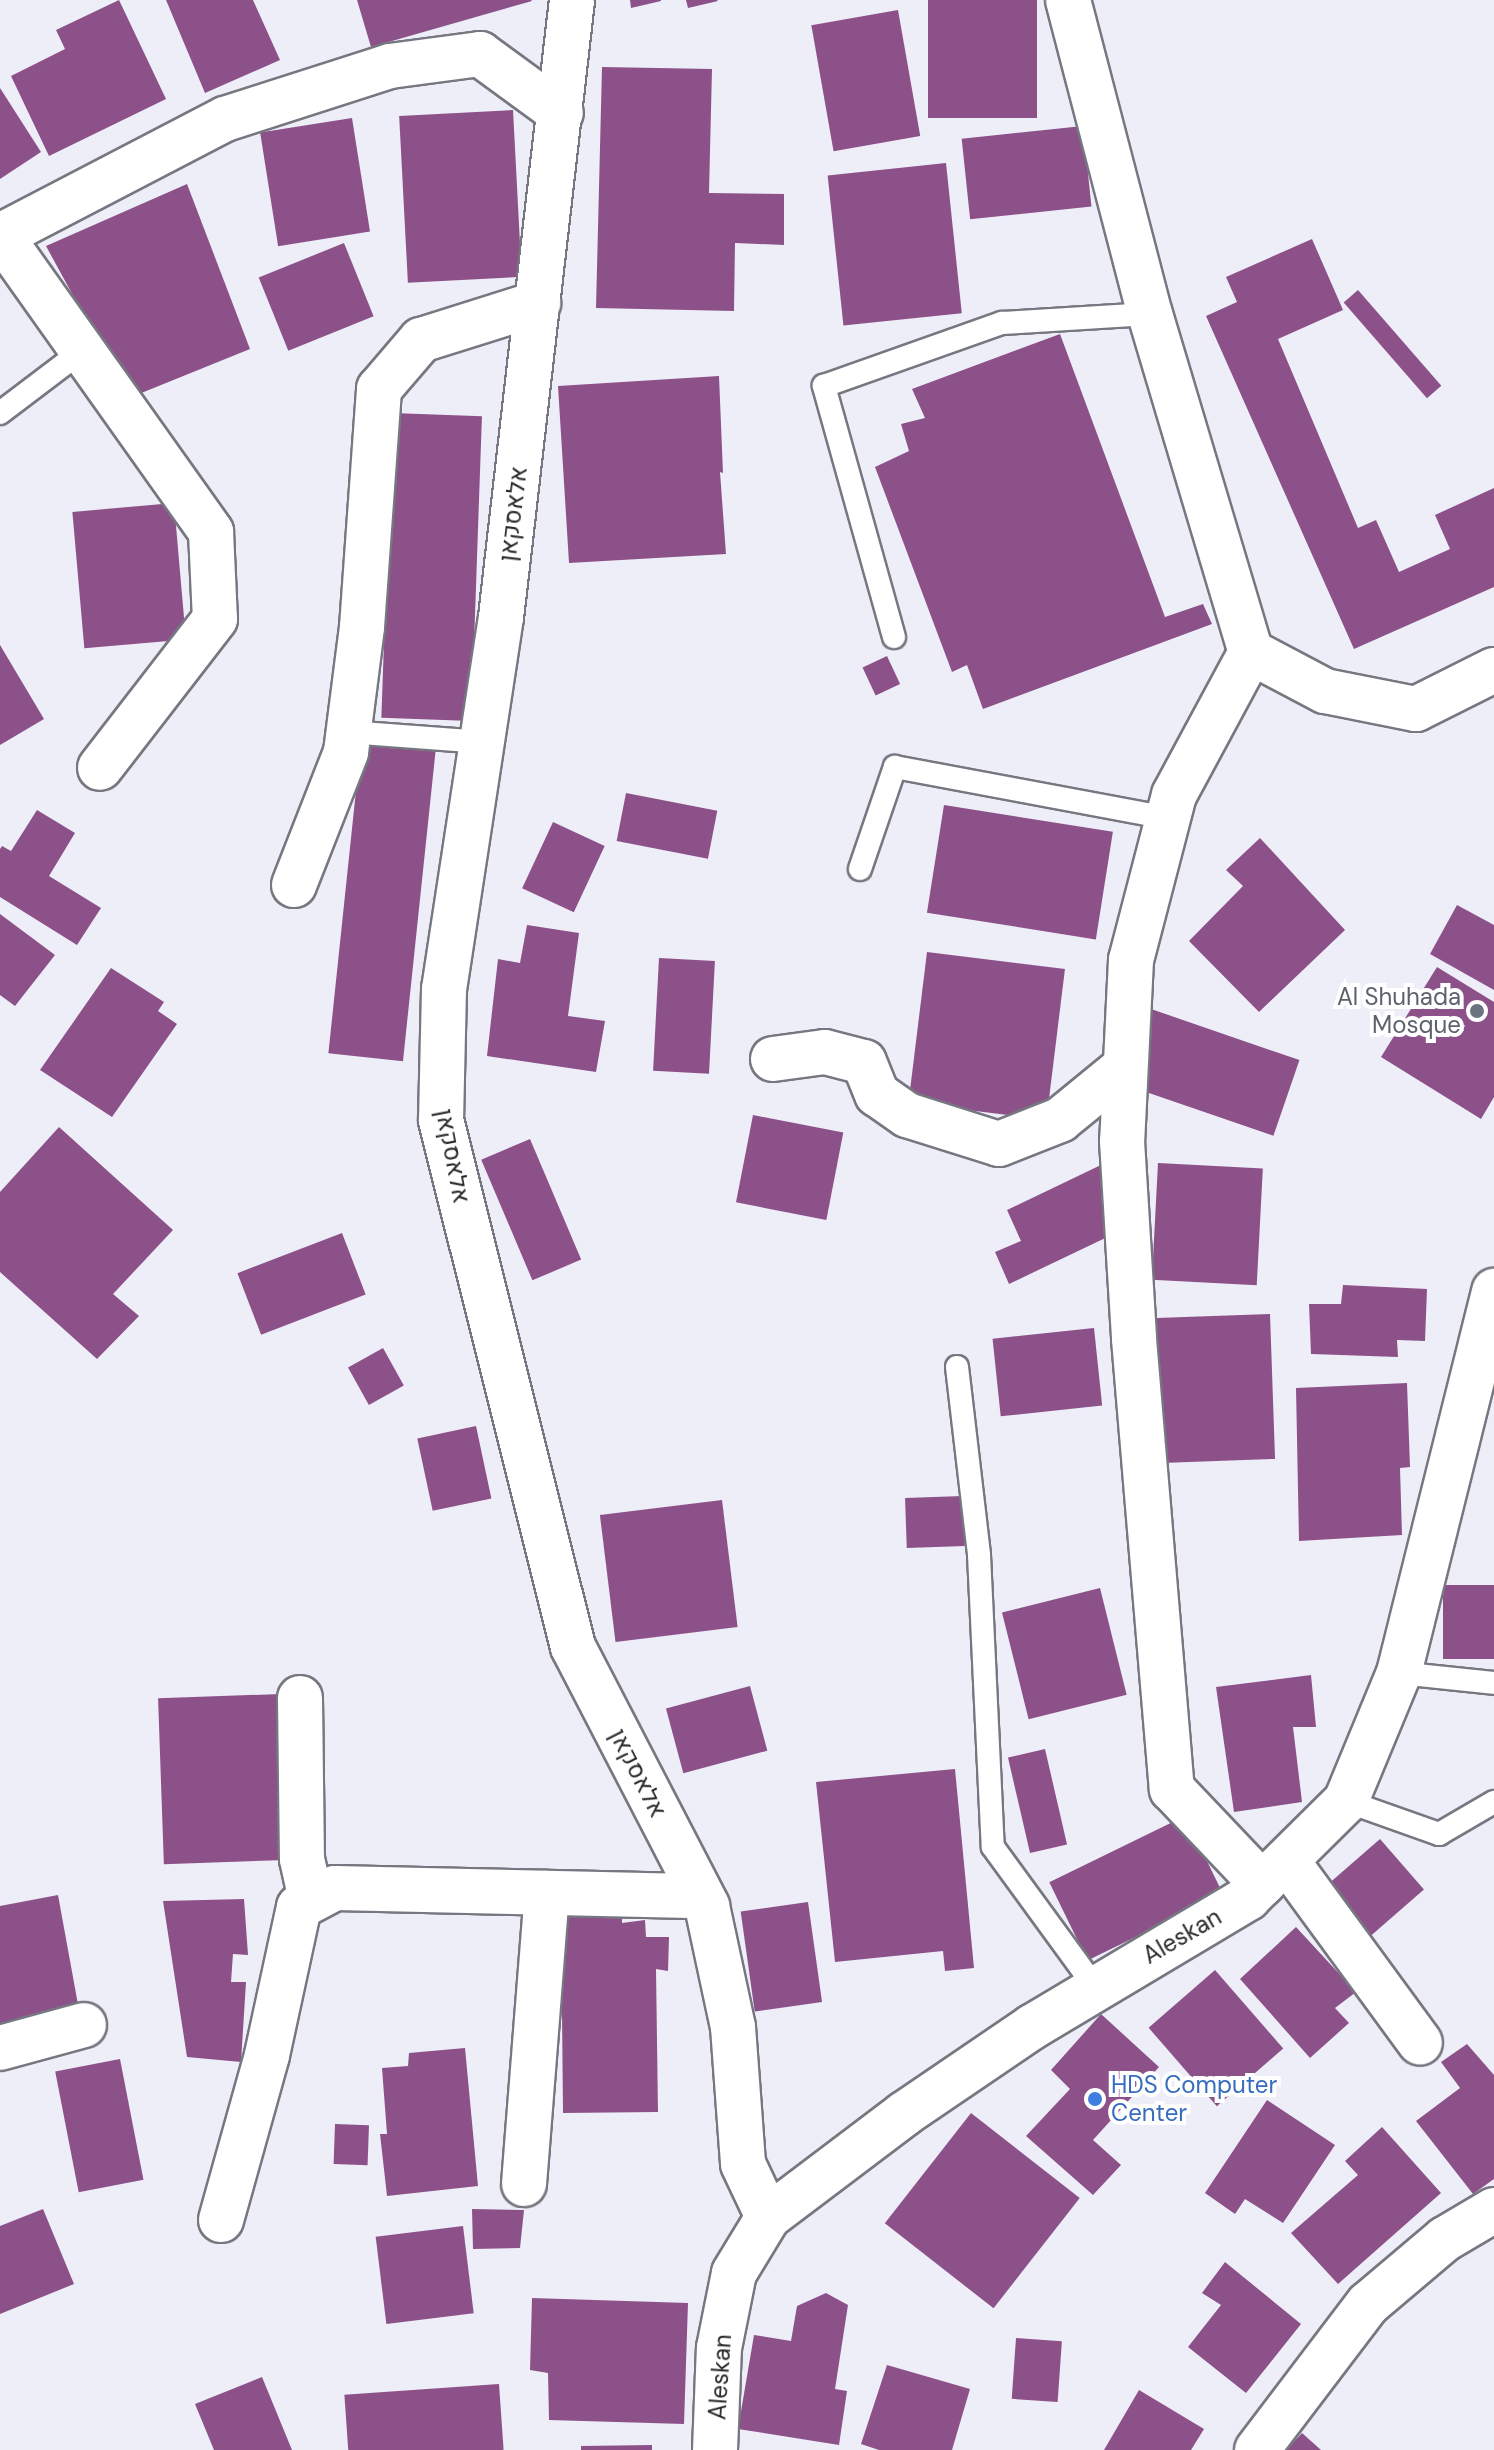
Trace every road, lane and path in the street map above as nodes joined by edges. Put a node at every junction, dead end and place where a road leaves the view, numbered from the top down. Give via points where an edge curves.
1 (572, 0) edge
2 (1068, 0) edge
3 (561, 113) junction
4 (0, 236) edge
5 (538, 303) junction
6 (1150, 314) junction
7 (83, 350) junction
8 (0, 413) edge
9 (894, 637) dead end
10 (1251, 652) junction
11 (1494, 670) edge
12 (349, 732) junction
13 (482, 742) junction
14 (100, 768) dead end
15 (1168, 818) junction
16 (860, 869) dead end
17 (294, 885) dead end
18 (773, 1059) dead end
19 (1125, 1067) junction
20 (1494, 1291) edge
21 (957, 1367) dead end
22 (1399, 1673) junction
23 (1494, 1683) edge
24 (300, 1698) dead end
25 (1346, 1801) junction
26 (1494, 1802) edge
27 (1275, 1873) junction
28 (547, 1893) junction
29 (701, 1896) junction
30 (311, 1900) junction
31 (1096, 1988) junction
32 (84, 2025) dead end
33 (1420, 2043) dead end
34 (0, 2048) edge
35 (524, 2184) dead end
36 (1494, 2210) edge
37 (768, 2217) junction
38 (221, 2220) dead end
39 (715, 2450) edge
40 (1257, 2450) edge

1 - 3 street, אלאסקאן
2 - 6 street
3 - 4 street via 480,54 390,66 225,119
3 - 5 street, אלאסקאן
4 - 7 street
5 - 12 street via 421,340 379,389
5 - 13 street, אלאסקאן
6 - 9 lane via 1002,323 824,386
6 - 10 street
7 - 8 lane
7 - 14 street via 211,532 215,619
10 - 11 street via 1325,691 1416,709
10 - 15 street via 1174,795
12 - 13 lane
12 - 17 street
13 - 29 street, אלאסקאן via 444,989 441,1120 573,1647
15 - 16 lane via 895,767
15 - 19 street via 1131,960
18 - 19 street via 825,1052 864,1062 877,1094 907,1115 999,1144 1060,1120
19 - 27 street via 1122,1141 1134,1339 1172,1789
20 - 22 street, Aleskan
21 - 31 lane via 979,1555 993,1847
22 - 23 lane
22 - 25 street, Aleskan
24 - 30 street via 302,1859
25 - 26 lane via 1439,1834
25 - 27 street, Aleskan
27 - 31 street, Aleskan via 1248,1898
27 - 33 street
28 - 29 street
28 - 30 street via 335,1888
28 - 35 street
29 - 37 street, אלאסקאן via 733,2027 743,2164
30 - 38 street via 299,1907 267,2055
31 - 37 street, Aleskan via 904,2114
32 - 34 street
36 - 40 street via 1445,2239 1368,2304
37 - 39 street, Aleskan via 734,2273 719,2348

